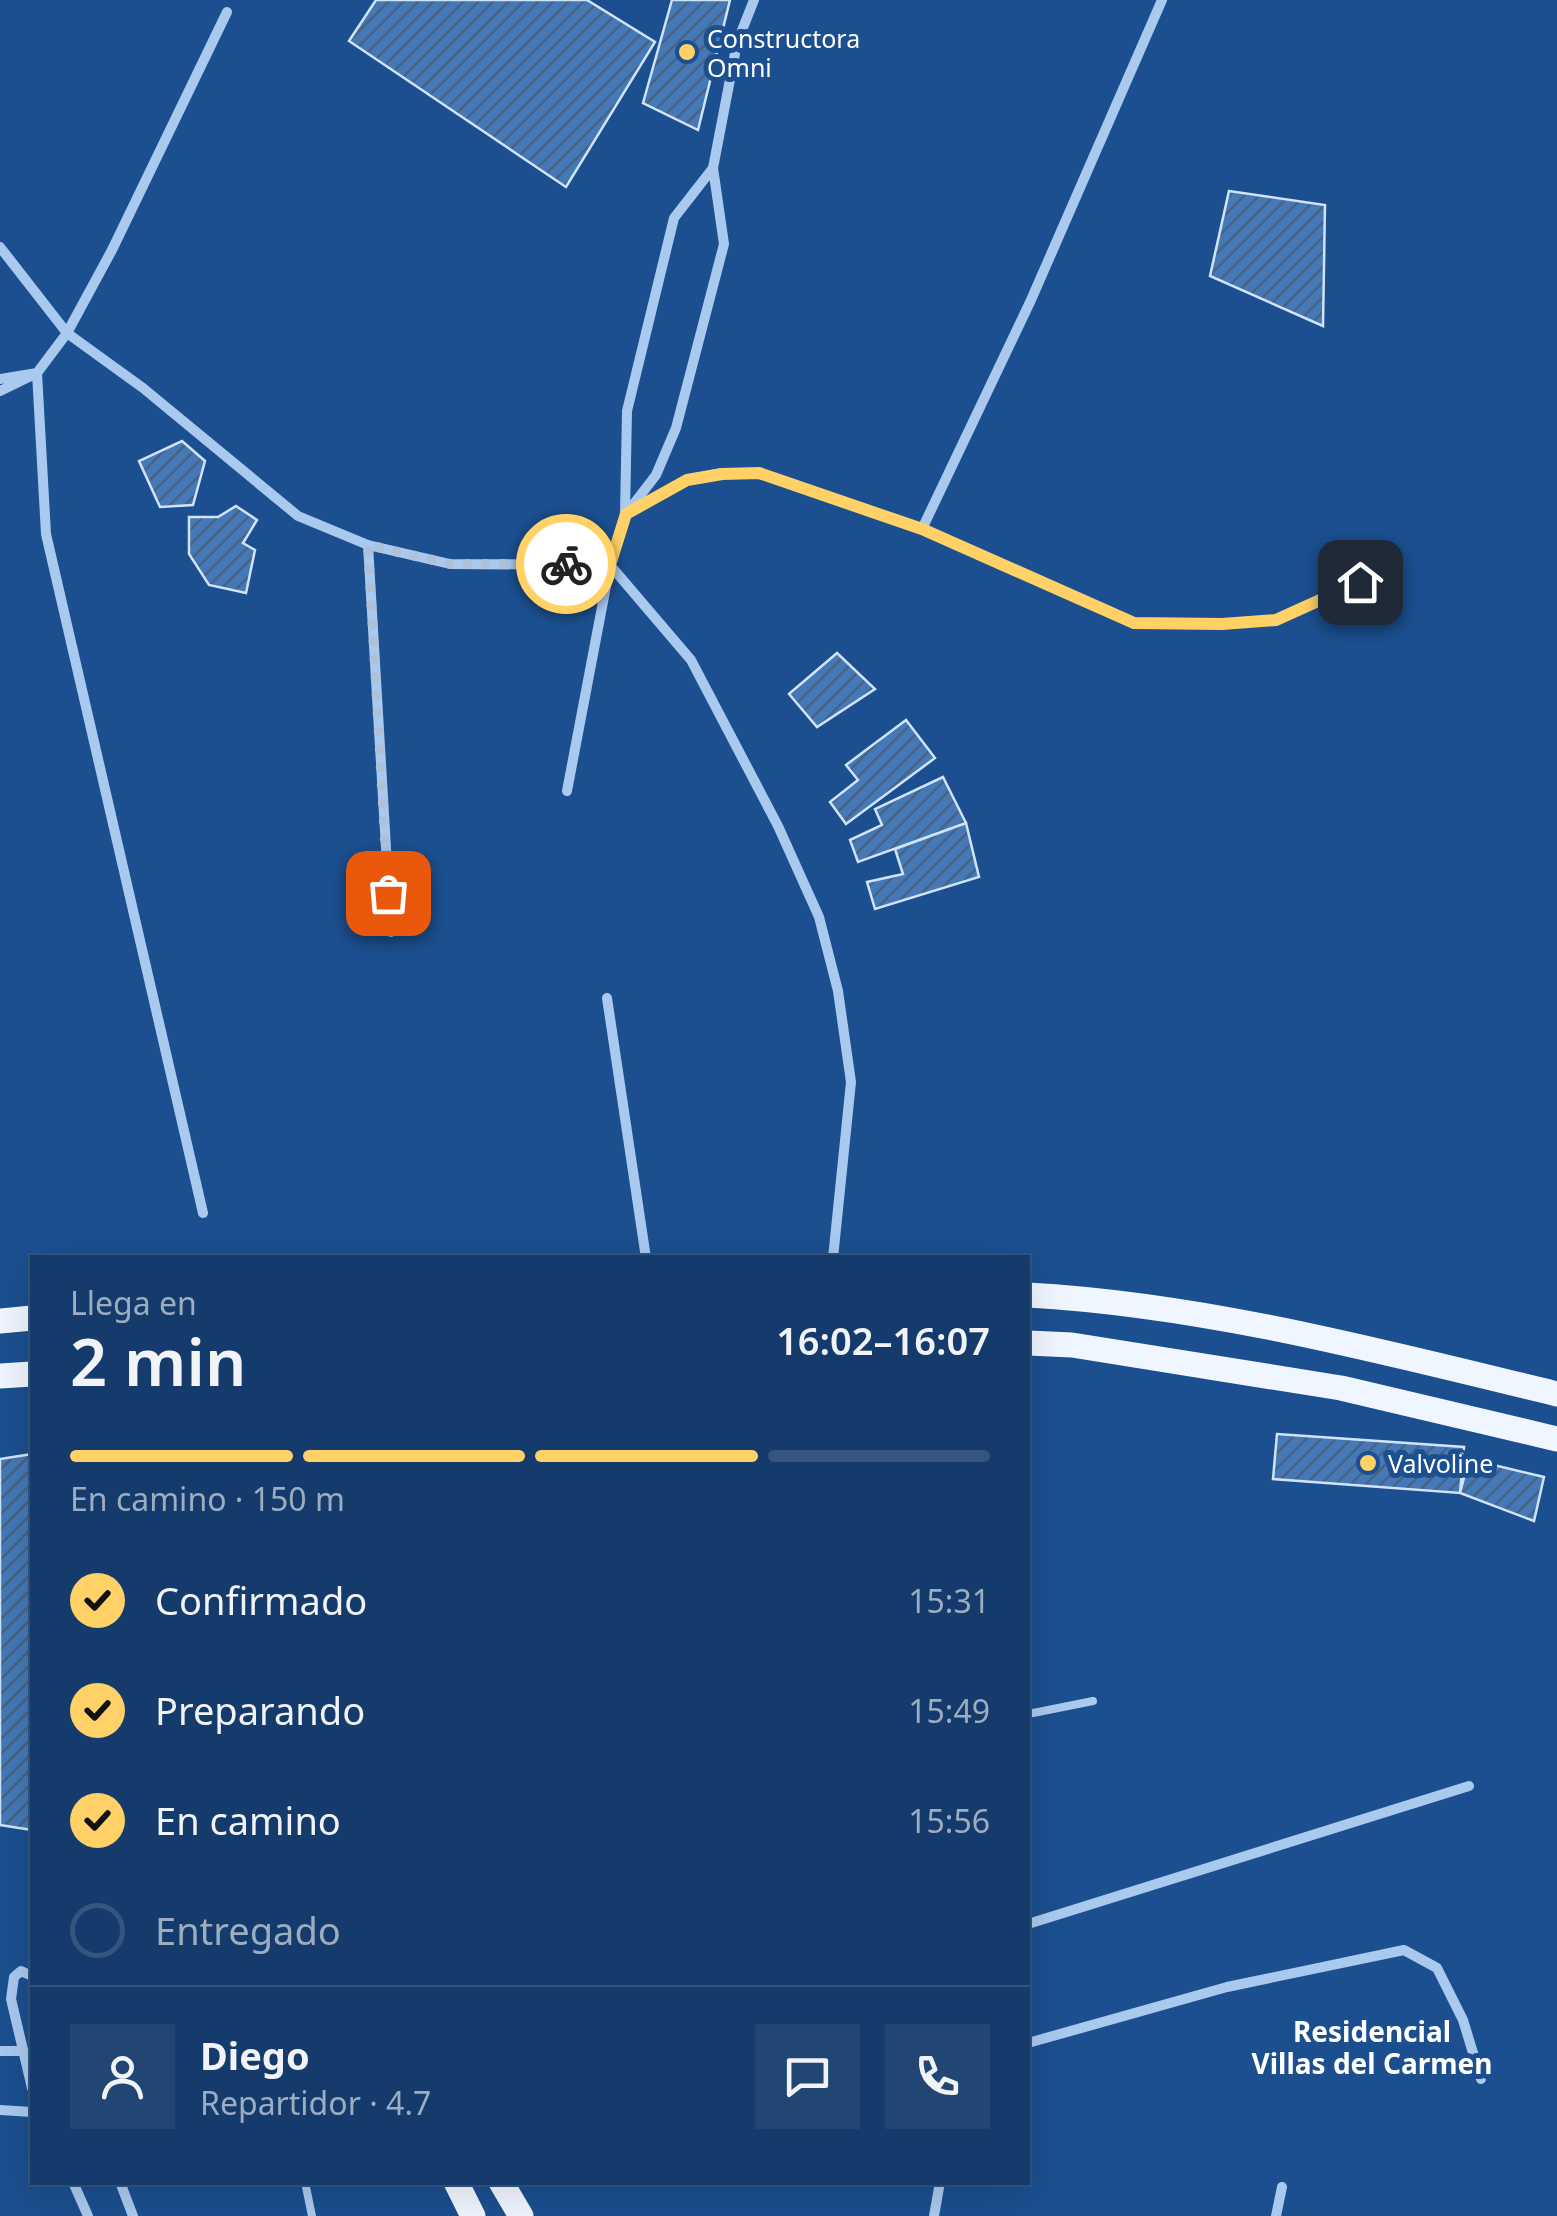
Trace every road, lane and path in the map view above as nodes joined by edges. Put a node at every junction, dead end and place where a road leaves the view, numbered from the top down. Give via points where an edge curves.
1 (754, 0) edge
2 (1162, 0) edge
3 (227, 12) dead end
4 (714, 168) junction
5 (0, 246) edge
6 (67, 333) junction
7 (37, 373) junction
8 (0, 379) edge
9 (0, 391) edge
10 (626, 514) junction
11 (922, 529) junction
12 (368, 545) junction
13 (610, 565) junction
14 (1360, 582) dead end
15 (567, 791) dead end
16 (390, 932) dead end
17 (607, 998) dead end
18 (202, 1213) dead end
19 (646, 1255) edge
20 (833, 1255) edge
21 (1030, 1294) edge
22 (30, 1318) edge
23 (0, 1321) edge
24 (1030, 1343) edge
25 (30, 1374) edge
26 (0, 1376) edge
27 (1557, 1394) edge
28 (1557, 1439) edge
29 (1093, 1701) dead end
30 (1030, 1714) edge
31 (1469, 1786) dead end
32 (1030, 1923) edge
33 (30, 1975) edge
34 (1030, 2042) edge
35 (0, 2050) edge
36 (21, 2051) junction
37 (1482, 2079) dead end
38 (30, 2081) edge
39 (0, 2110) edge
40 (30, 2112) edge
41 (74, 2185) edge
42 (121, 2185) edge
43 (306, 2185) edge
44 (458, 2185) edge
45 (503, 2185) edge
46 (939, 2185) edge
47 (1282, 2188) dead end
48 (88, 2216) edge
49 (134, 2216) edge
50 (312, 2216) edge
51 (473, 2216) edge
52 (521, 2216) edge
53 (934, 2216) edge
54 (1276, 2216) edge

1 - 4 street via 737,43
2 - 11 street via 1032,300
3 - 6 street
4 - 10 street via 674,218 627,411
4 - 10 street via 724,244 676,428 656,476
5 - 6 street
6 - 7 street
6 - 12 street via 298,516
7 - 8 street
7 - 9 street
7 - 18 street via 46,534
10 - 11 street via 687,480 759,473
10 - 13 street
11 - 14 street via 1134,623 1276,620
12 - 13 street via 450,564
12 - 16 street
13 - 15 street
13 - 20 street via 691,660 818,917 838,991 851,1082
17 - 19 street
21 - 27 main road via 1306,1334
22 - 23 main road
24 - 28 main road via 1072,1344 1342,1388
25 - 26 main road
29 - 30 lane
31 - 32 street
33 - 36 street via 21,1971 14,1977 11,1999
34 - 37 street via 1227,1987 1404,1950 1437,1968 1464,2020
35 - 36 street
36 - 38 street
39 - 40 street
41 - 48 street
42 - 49 street
43 - 50 lane
44 - 51 main road
45 - 52 main road
46 - 53 street
47 - 54 street

